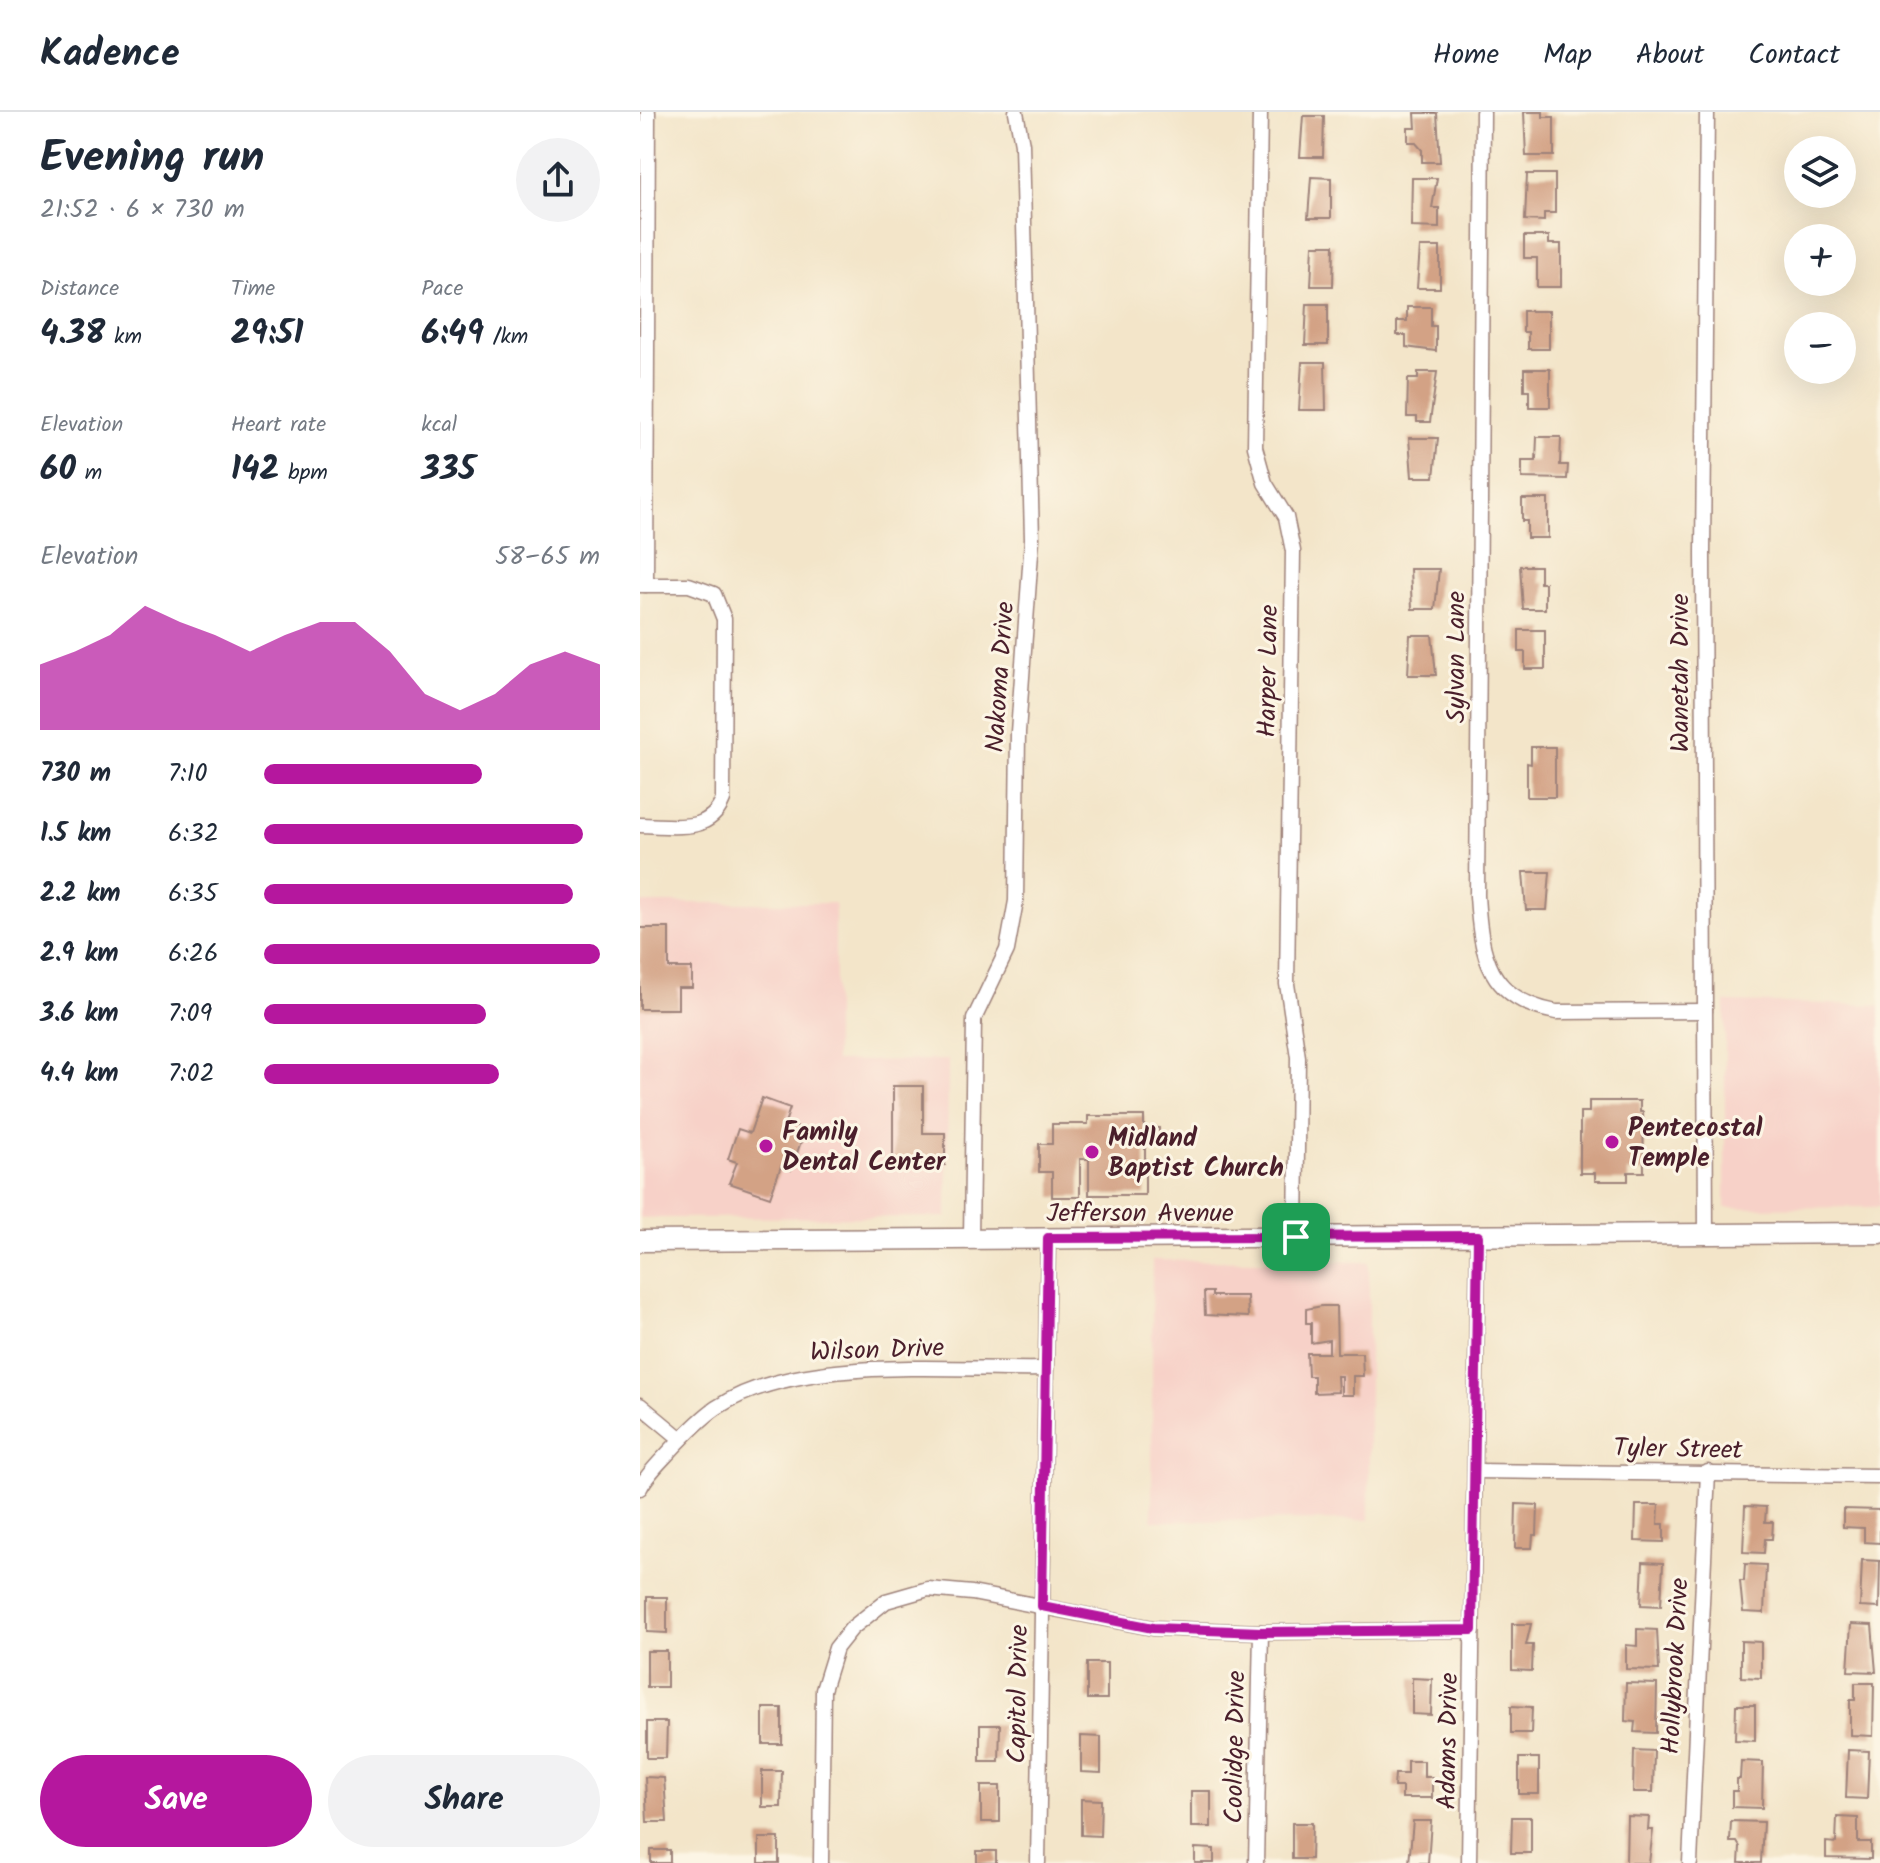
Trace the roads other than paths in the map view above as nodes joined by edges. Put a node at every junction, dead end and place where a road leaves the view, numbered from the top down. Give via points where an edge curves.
1 (648, 112) edge
2 (1016, 112) edge
3 (1260, 112) edge
4 (1483, 112) edge
5 (1707, 112) edge
6 (643, 585) edge
7 (640, 825) edge
8 (1705, 1011) junction
9 (1880, 1233) edge
10 (1706, 1234) junction
11 (1478, 1236) junction
12 (1296, 1237) junction
13 (971, 1238) junction
14 (1048, 1238) junction
15 (640, 1241) edge
16 (1046, 1369) junction
17 (640, 1405) edge
18 (681, 1439) junction
19 (1475, 1471) junction
20 (1708, 1472) junction
21 (1880, 1476) edge
22 (640, 1488) edge
23 (1042, 1606) junction
24 (1472, 1630) junction
25 (1261, 1632) junction
26 (821, 1863) edge
27 (1038, 1863) edge
28 (1256, 1863) edge
29 (1469, 1863) edge
30 (1690, 1863) edge

1 - 6 street
2 - 13 street, Nakoma Drive via 1022,144 1032,539 1018,732 1016,901 1007,950 974,1019
3 - 12 street, Harper Lane via 1255,447 1265,483 1286,517 1293,551 1287,984 1298,1057
4 - 8 street, Sylvan Lane via 1480,938 1489,969 1511,996 1532,1008
5 - 8 street, Wanetah Drive
6 - 7 street via 689,585 714,594 724,619 723,800 717,815 702,825
8 - 10 street, Wanetah Drive
9 - 10 street, Jefferson Avenue
10 - 11 street, Jefferson Avenue
11 - 12 street, Jefferson Avenue
11 - 19 street, Adams Drive
12 - 14 street, Jefferson Avenue
13 - 14 street, Jefferson Avenue
13 - 15 street, Jefferson Avenue
14 - 16 street, Capitol Drive
16 - 18 street, Wilson Drive via 800,1376 757,1388 716,1408
16 - 23 street, Capitol Drive
17 - 18 street
18 - 22 street, Wilson Drive
19 - 20 street, Tyler Street
19 - 24 street, Adams Drive
20 - 21 street, Tyler Street
20 - 30 street, Hollybrook Drive
23 - 25 street via 1153,1628
23 - 26 street via 928,1589 886,1601 852,1628 836,1648 823,1690
23 - 27 street, Capitol Drive
24 - 25 street
24 - 29 street, Adams Drive
25 - 28 street, Coolidge Drive

